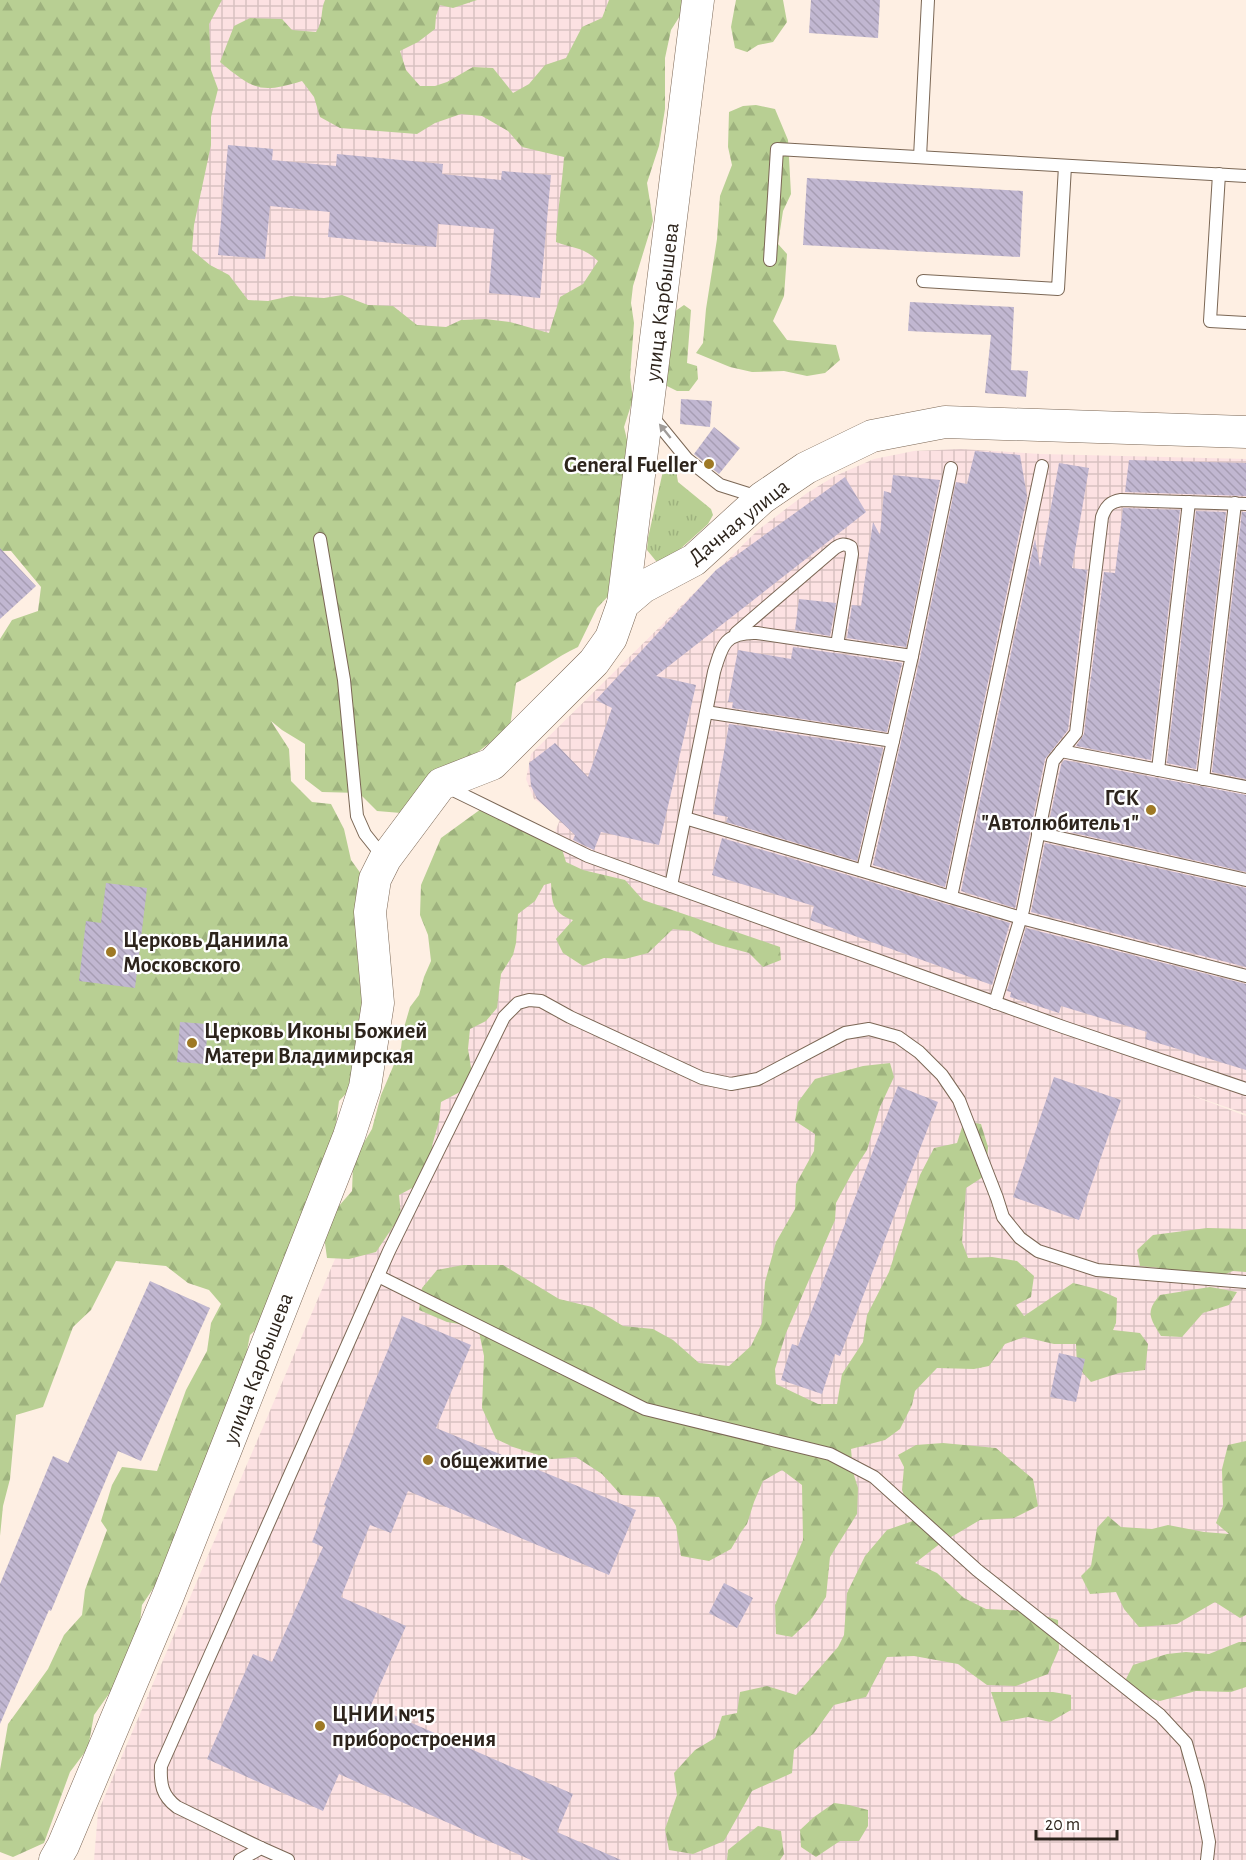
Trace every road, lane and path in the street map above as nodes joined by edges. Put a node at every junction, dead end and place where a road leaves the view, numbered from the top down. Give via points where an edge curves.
1 (698, 0) edge
2 (928, 0) edge
3 (920, 157) junction
4 (1065, 166) junction
5 (1219, 174) junction
6 (1246, 176) edge
7 (770, 260) dead end
8 (923, 281) dead end
9 (1246, 323) edge
10 (648, 410) junction
11 (1246, 432) edge
12 (1042, 466) dead end
13 (951, 468) dead end
14 (762, 498) junction
15 (1190, 502) junction
16 (1241, 503) edge
17 (320, 539) dead end
18 (623, 604) junction
19 (727, 641) junction
20 (837, 645) junction
21 (912, 656) junction
22 (706, 712) junction
23 (893, 741) junction
24 (1062, 751) junction
25 (1158, 770) junction
26 (1203, 779) junction
27 (441, 784) junction
28 (1246, 787) edge
29 (685, 818) junction
30 (1038, 833) junction
31 (385, 859) junction
32 (863, 870) junction
33 (1246, 880) edge
34 (671, 886) junction
35 (951, 897) junction
36 (1021, 918) junction
37 (1246, 976) edge
38 (995, 1003) junction
39 (1246, 1089) edge
40 (378, 1276) junction
41 (1246, 1282) edge
42 (261, 1848) junction
43 (55, 1860) edge
44 (240, 1860) edge
45 (288, 1860) edge
46 (1207, 1860) edge

1 - 10 street, улица Карбышева
2 - 3 lane
3 - 4 lane
3 - 7 lane via 777,149
4 - 5 lane
4 - 8 lane via 1058,289
5 - 6 lane
5 - 9 lane via 1210,321
14 -> 10 lane via 720,485 687,459
10 - 18 street, улица Карбышева
11 - 14 street, Дачная улица via 945,422 872,436 806,468
12 - 35 lane
13 - 21 lane
14 - 18 street, Дачная улица via 694,560 643,587
15 - 16 lane
15 - 24 lane via 1121,500 1106,506 1078,723 1076,733
15 - 25 lane
16 - 26 lane
17 - 31 lane via 344,680 357,816 365,834
18 - 27 street via 610,638 594,662 492,764
19 - 20 lane via 740,632
19 - 20 lane via 835,548 846,544 852,554
19 - 22 lane via 719,653
20 - 21 lane
21 - 23 lane
22 - 23 lane
22 - 29 lane
23 - 32 lane
24 - 25 lane
24 - 30 lane via 1053,761
25 - 26 lane
26 - 28 lane
27 - 31 street
27 - 34 lane via 588,856
29 - 32 lane
29 - 34 lane
30 - 33 lane
30 - 36 lane
31 - 43 street, улица Карбышева via 375,879 370,912 378,1003 365,1087 349,1136 168,1596
32 - 35 lane
34 - 38 lane
35 - 36 lane
36 - 37 lane
36 - 38 lane
38 - 39 lane
40 - 41 lane via 504,1017 518,1003 529,1000 541,1001 702,1078 731,1084 758,1079 845,1033 869,1029 898,1037 919,1052 959,1100 1003,1217 1020,1238 1038,1251 1097,1270
40 - 42 lane via 161,1766 160,1782 167,1799
40 - 46 lane via 645,1409 830,1454 874,1477 977,1570 1160,1715 1186,1743 1209,1842
42 - 44 lane
42 - 45 lane

